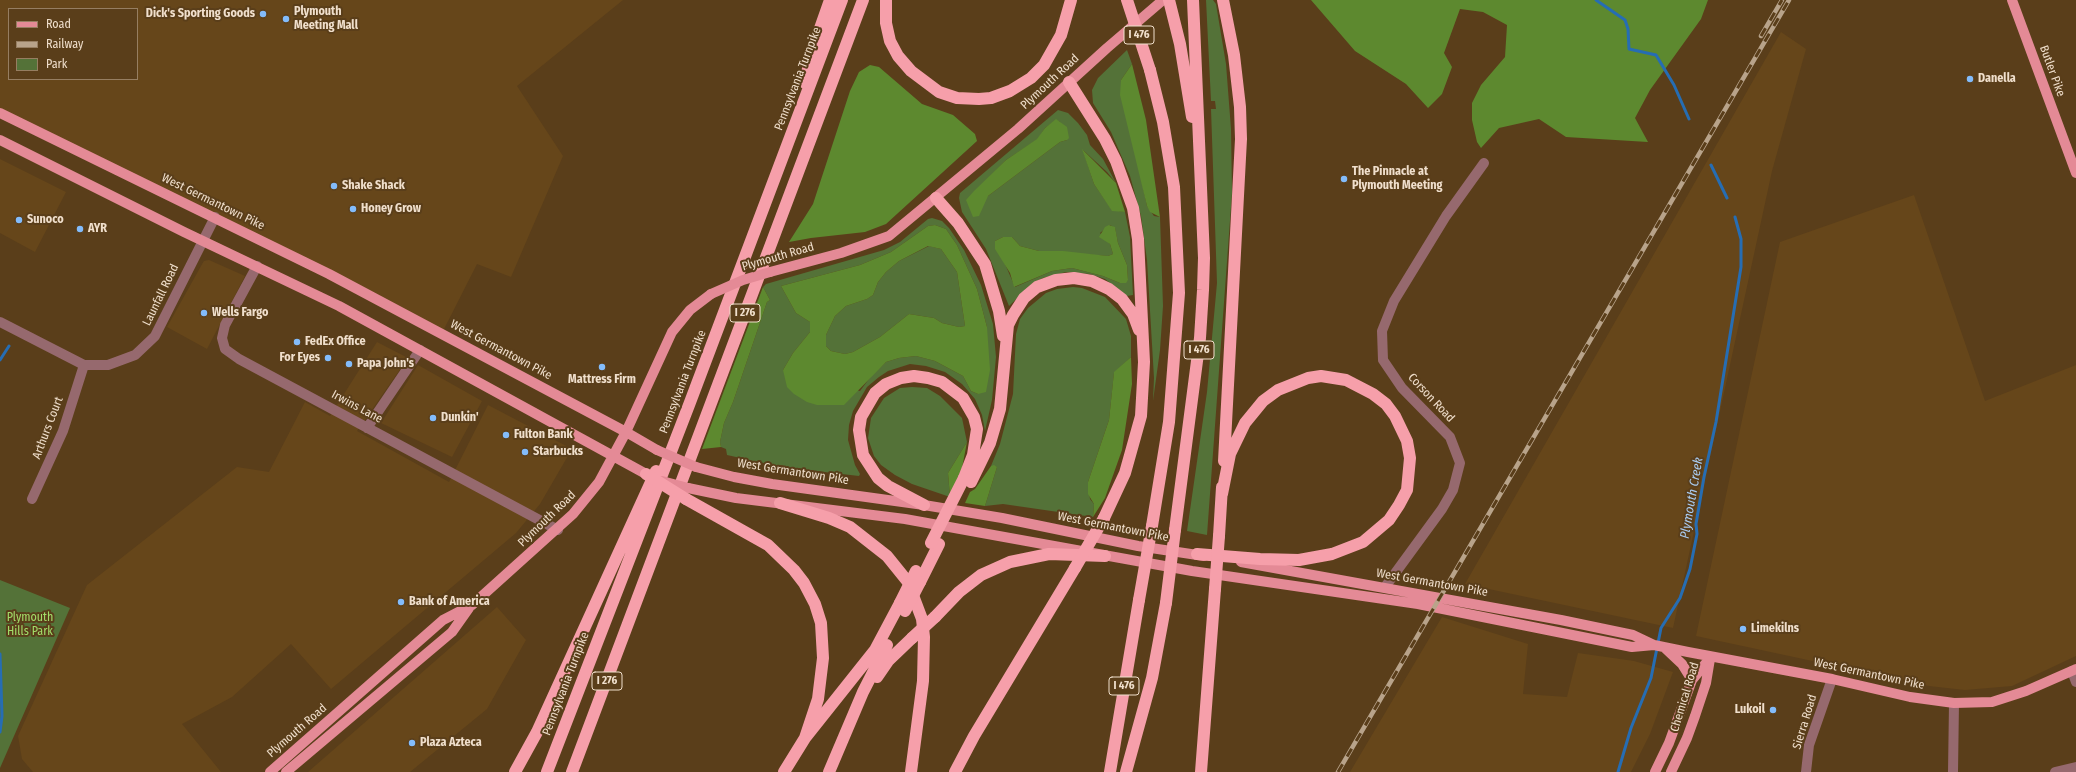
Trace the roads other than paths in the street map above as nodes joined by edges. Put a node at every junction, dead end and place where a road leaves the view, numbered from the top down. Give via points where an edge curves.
1 (830, 0) edge
2 (842, 0) edge
3 (863, 0) edge
4 (886, 0) edge
5 (1071, 0) edge
6 (1127, 0) edge
7 (1163, 0) edge
8 (1169, 0) edge
9 (1193, 0) edge
10 (1223, 0) edge
11 (2012, 0) edge
12 (1069, 82) junction
13 (0, 113) edge
14 (798, 119) junction
15 (0, 140) edge
16 (1484, 163) dead end
17 (1201, 169) junction
18 (2076, 173) edge
19 (936, 198) junction
20 (215, 217) junction
21 (202, 241) junction
22 (257, 266) junction
23 (0, 322) edge
24 (420, 350) junction
25 (1005, 351) junction
26 (1144, 362) junction
27 (84, 365) junction
28 (689, 405) junction
29 (367, 428) junction
30 (626, 432) junction
31 (614, 455) junction
32 (646, 474) joint
33 (968, 480) junction
34 (687, 494) junction
35 (1222, 494) junction
36 (32, 499) dead end
37 (780, 503) junction
38 (924, 504) junction
39 (558, 530) junction
40 (1197, 554) junction
41 (1105, 556) junction
42 (1385, 588) junction
43 (472, 605) junction
44 (902, 607) junction
45 (1654, 645) junction
46 (1665, 647) junction
47 (1711, 657) junction
48 (2074, 670) edge
49 (1832, 679) junction
50 (1692, 680) junction
51 (2076, 682) edge
52 (1954, 703) junction
53 (850, 723) junction
54 (586, 736) junction
55 (805, 738) junction
56 (2076, 767) edge
57 (270, 772) edge
58 (286, 772) edge
59 (515, 772) edge
60 (547, 772) edge
61 (572, 772) edge
62 (581, 772) edge
63 (784, 772) edge
64 (829, 772) edge
65 (911, 772) edge
66 (955, 772) edge
67 (1110, 772) edge
68 (1126, 772) edge
69 (1202, 772) edge
70 (1655, 772) edge
71 (1671, 772) edge
72 (1806, 772) edge
73 (1953, 772) edge
74 (2055, 772) edge

1 - 14 highway via 811,54
2 - 14 highway, Pennsylvania Turnpike / I 276
3 - 54 highway, I 276
4 - 5 highway via 886,23 890,41 898,56 911,71 939,92 957,98 979,99 1010,92 1031,78 1044,65 1060,35
6 - 67 highway, I 476, bridge via 1150,70 1163,122 1174,187 1179,293 1169,422
7 - 12 main road, Plymouth Road
8 - 17 highway, I 476 via 1180,44
9 - 17 highway
10 - 35 highway via 1234,54 1241,139
11 - 18 main road, Butler Pike
12 - 19 main road, Plymouth Road
12 - 26 highway via 1111,150 1133,208 1138,239
13 - 20 main road, West Germantown Pike
14 - 28 highway, Pennsylvania Turnpike / I 276
15 - 21 main road
16 - 42 street, Corson Road via 1446,216 1394,301 1382,331 1383,360 1402,388 1450,437 1460,463 1454,490
17 - 68 highway, I 476, bridge via 1204,258 1201,323 1166,603 1152,678
19 - 25 highway via 958,222 985,264 999,311
19 - 30 main road, Plymouth Road, bridge via 884,238 841,253 742,280 711,294 690,310 672,332
20 - 21 street, Launfall Road
20 - 30 main road, West Germantown Pike via 336,278
21 - 22 main road
21 - 27 street, Launfall Road via 155,336 135,355 108,365
22 - 24 main road via 339,306
22 - 29 street, Irwins Lane via 225,325 222,338 225,349
23 - 27 street, Launfall Road
24 - 29 street
24 - 31 main road
25 - 26 highway via 1008,325 1024,298 1047,283 1074,278 1101,284 1129,307 1137,322
25 - 33 highway via 1000,409 990,443
26 - 66 highway, bridge via 1141,416 1125,473 1104,518
27 - 36 street, Arthurs Court via 63,431
28 - 59 highway via 647,489 623,547 537,732
28 - 60 highway, Pennsylvania Turnpike / I 276
29 - 39 street, Irwins Lane
30 - 31 main road, Plymouth Road
30 - 38 main road, West Germantown Pike, bridge via 657,450 696,467 734,477
31 - 32 main road
31 - 39 main road, Plymouth Road via 592,493
32 - 34 highway, bridge
33 - 38 highway via 977,429 964,398 942,382 928,378 914,376 886,384 875,393 861,417 859,430 863,455 878,478
33 - 44 highway, bridge
34 - 37 main road, West Germantown Pike
34 - 55 highway via 768,545 794,570 815,604 821,623 823,658 818,699
35 - 40 highway via 1230,454 1252,412 1278,390 1308,378 1321,376 1346,380 1373,394 1386,404 1395,416 1407,441 1410,469 1406,490 1389,520 1363,542 1332,554 1299,560
35 - 69 highway, bridge
37 - 41 main road, West Germantown Pike via 904,519 1024,539
37 - 65 highway via 850,527 887,556 908,582 922,619 924,637 922,680
38 - 40 main road, West Germantown Pike via 1138,546
39 - 43 main road, Plymouth Road
40 - 42 main road, West Germantown Pike
41 - 45 main road, West Germantown Pike via 1418,604 1632,647
41 - 53 highway, bridge via 1048,554 1010,562 981,575 959,592 879,673
42 - 45 main road, West Germantown Pike via 1633,635
43 - 57 main road, Plymouth Road via 443,620
43 - 58 main road, Plymouth Road via 452,632
44 - 53 highway
44 - 55 highway via 871,657
45 - 46 main road, West Germantown Pike
46 - 47 main road, West Germantown Pike
46 - 50 main road, Chemical Road via 1682,664
47 - 49 main road, West Germantown Pike
47 - 50 main road, Chemical Road
47 - 71 main road, Chemical Road via 1695,716
48 - 51 street
48 - 52 main road, West Germantown Pike via 2026,691 1992,702
49 - 52 main road, West Germantown Pike via 1910,697
49 - 72 street, Sierra Road via 1809,745
50 - 70 main road, Chemical Road via 1669,743
52 - 73 street
53 - 64 highway
54 - 61 highway, I 276
54 - 62 highway via 590,748
55 - 63 highway
56 - 74 street

